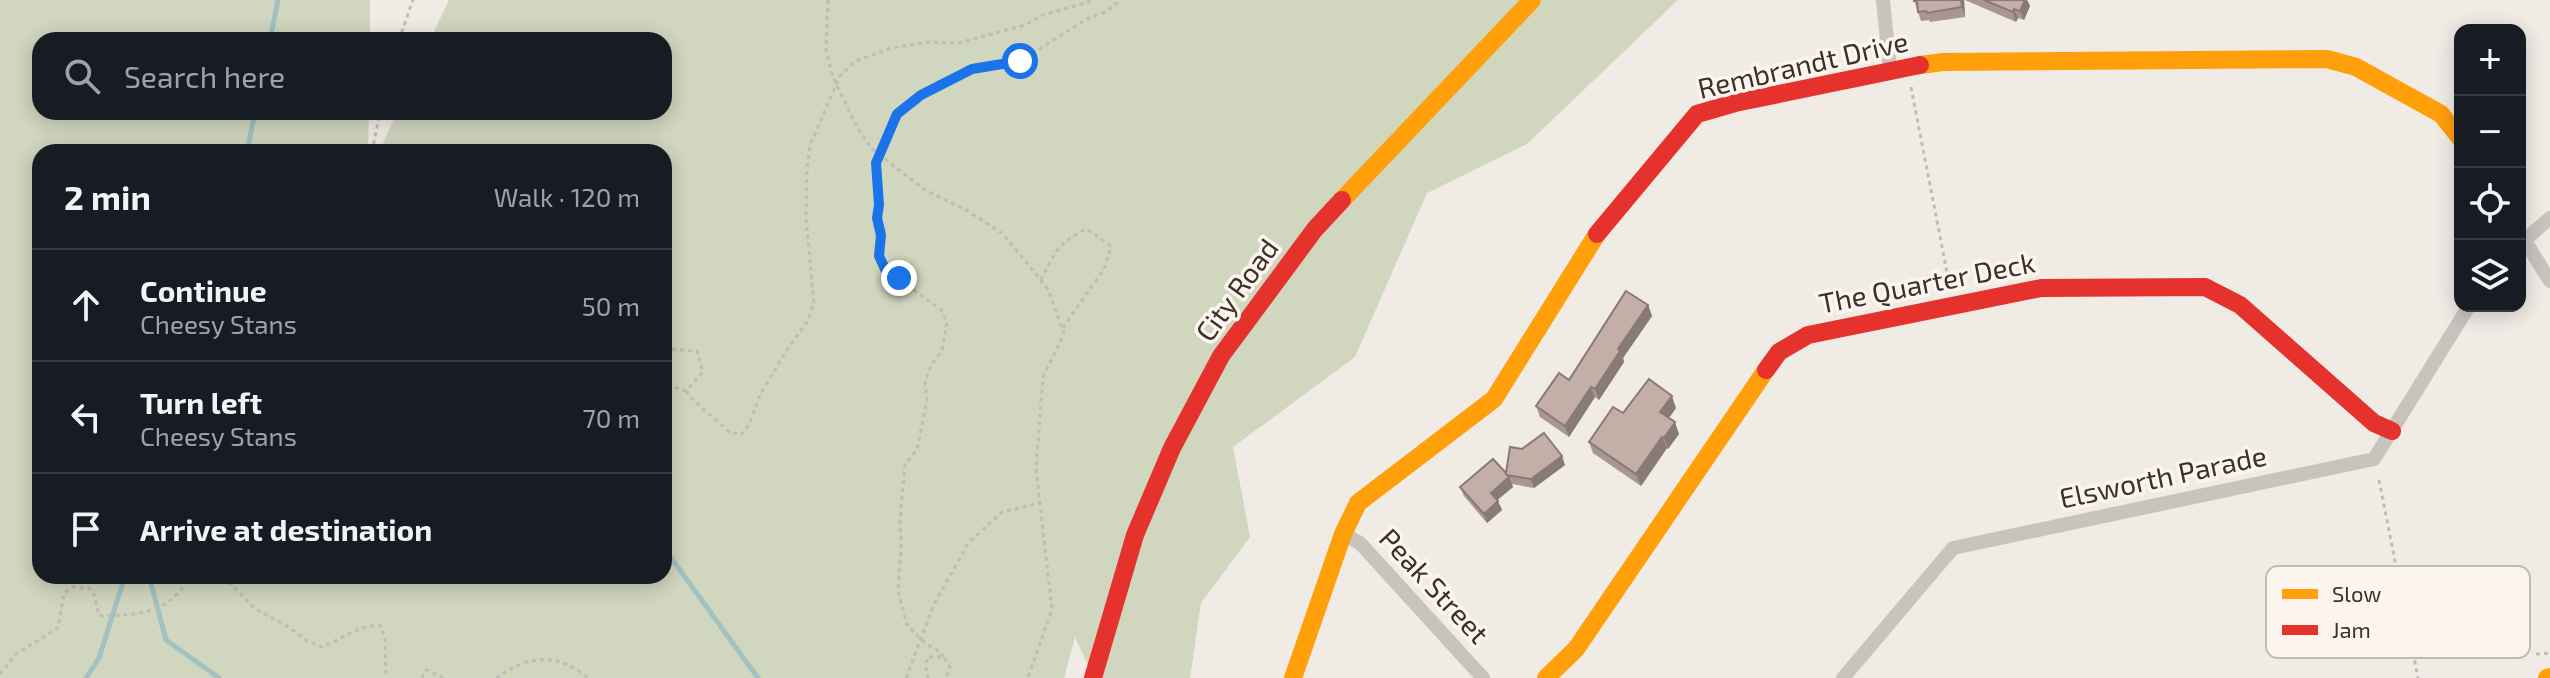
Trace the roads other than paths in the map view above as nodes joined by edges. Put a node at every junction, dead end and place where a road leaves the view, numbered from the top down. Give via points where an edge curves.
1 (1532, 0) edge
2 (1883, 0) edge
3 (1890, 70) junction
4 (2454, 130) edge
5 (2550, 218) edge
6 (2526, 236) edge
7 (2523, 240) edge
8 (2550, 281) edge
9 (2465, 312) edge
10 (2392, 431) junction
11 (1343, 534) junction
12 (1093, 678) edge
13 (1293, 678) edge
14 (1483, 678) edge
15 (1546, 678) edge
16 (1843, 678) edge

1 - 12 main road, City Road via 1315,229 1221,356 1172,448 1135,535
2 - 3 street
3 - 4 main road, Rembrandt Drive via 1943,62 2327,59 2356,67 2441,114
3 - 11 main road, Rembrandt Drive via 1697,114 1601,227 1494,399 1358,503
5 - 6 street
7 - 8 street
9 - 10 street, Elsworth Parade
10 - 15 main road, The Quarter Deck via 2374,423 2240,305 2205,287 2041,288 1808,335 1779,352 1576,649
10 - 16 street, Elsworth Parade via 2374,459 1953,548
11 - 13 main road, Rembrandt Drive
11 - 14 street, Peak Street via 1360,543

